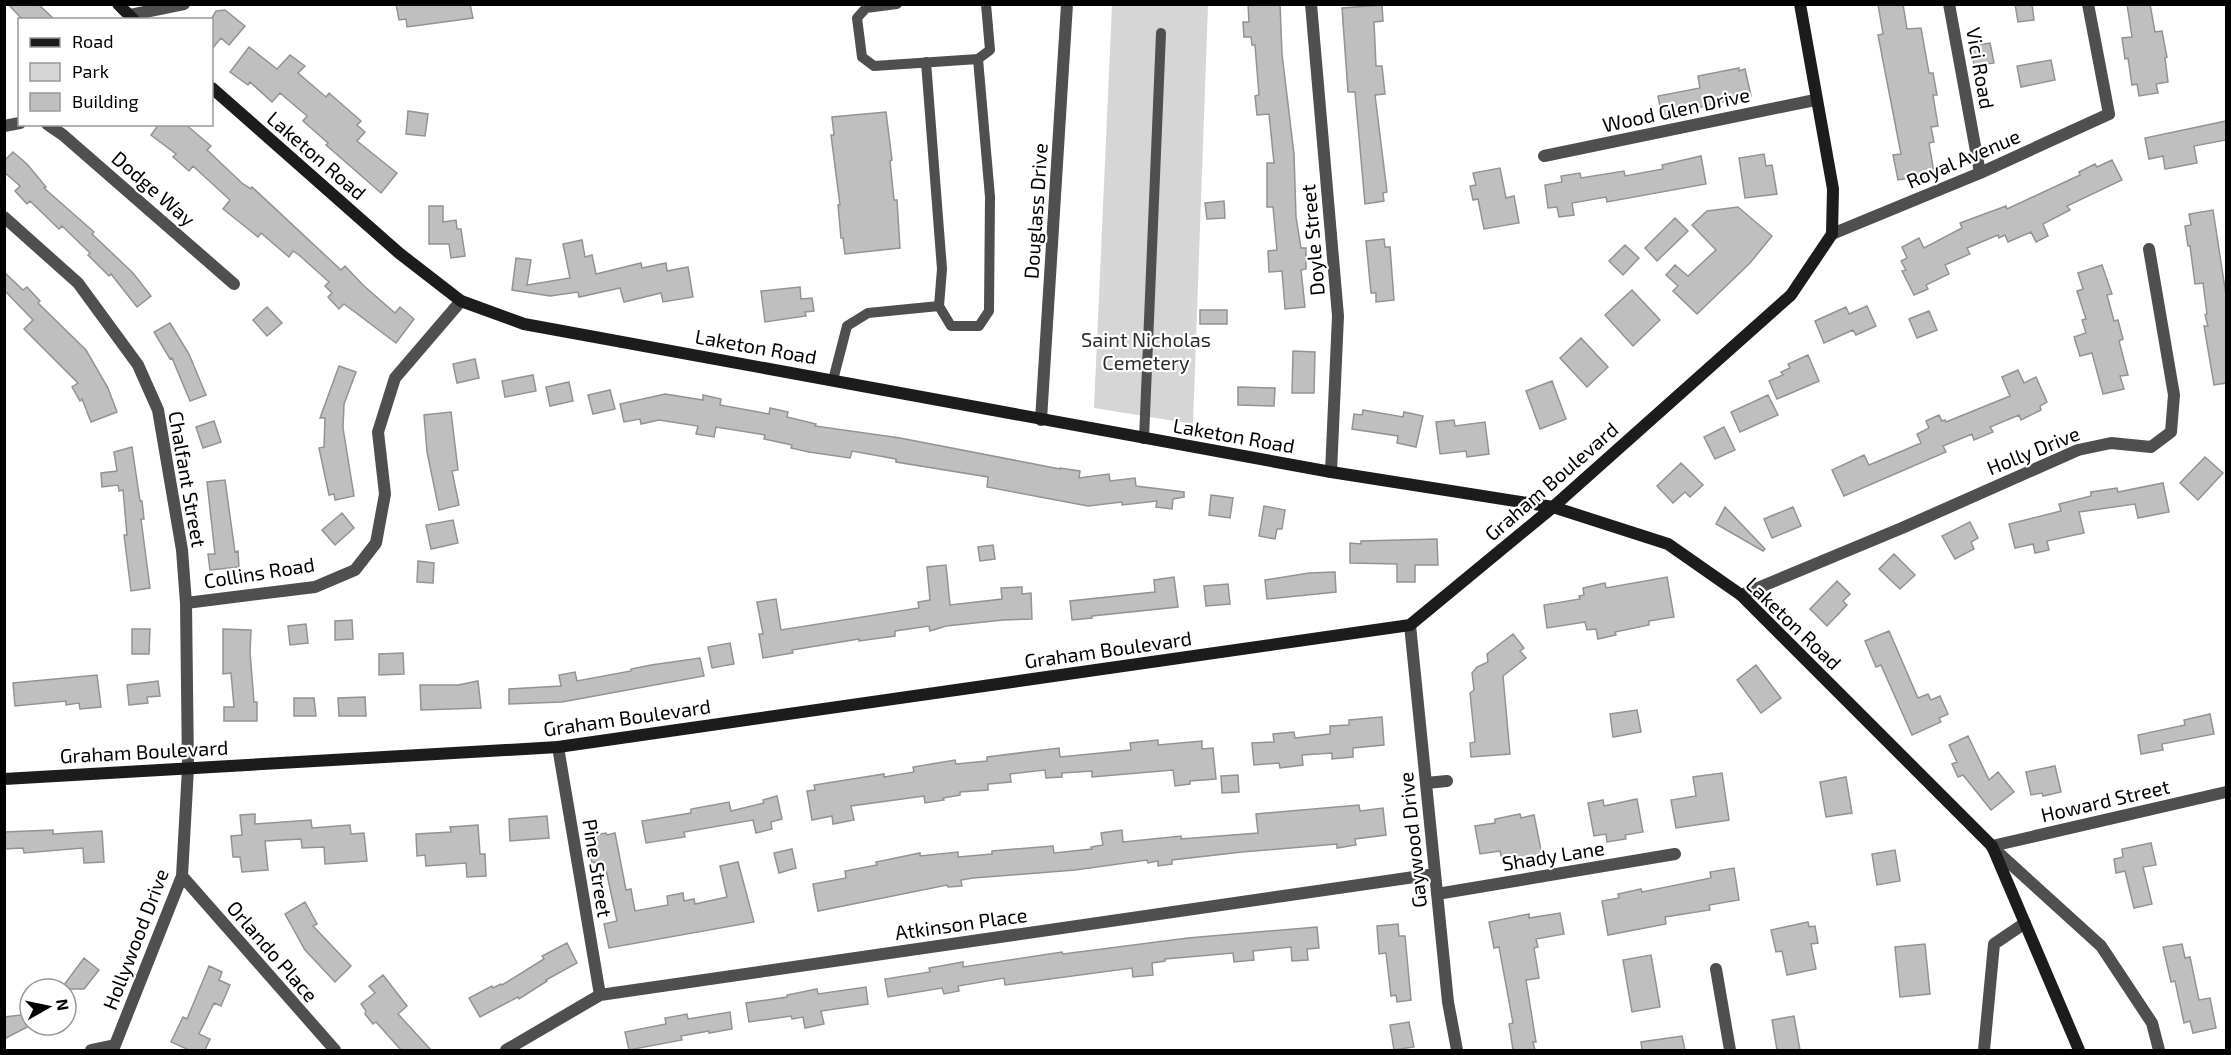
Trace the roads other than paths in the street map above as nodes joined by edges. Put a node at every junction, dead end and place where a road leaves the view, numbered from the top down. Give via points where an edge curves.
1 (118, 4) edge
2 (184, 4) edge
3 (897, 4) edge
4 (986, 4) edge
5 (1067, 4) edge
6 (1311, 4) edge
7 (1800, 4) edge
8 (1950, 4) edge
9 (2088, 4) edge
10 (132, 17) edge
11 (1161, 33) dead end
12 (978, 59) junction
13 (926, 62) junction
14 (213, 89) edge
15 (1815, 100) junction
16 (50, 126) edge
17 (1544, 156) dead end
18 (1980, 173) junction
19 (4, 217) edge
20 (1832, 234) junction
21 (2149, 249) dead end
22 (234, 284) dead end
23 (461, 301) junction
24 (939, 306) junction
25 (833, 380) junction
26 (1041, 420) junction
27 (1144, 438) junction
28 (1331, 472) junction
29 (1553, 507) junction
30 (1741, 595) junction
31 (186, 603) junction
32 (1410, 625) junction
33 (558, 747) junction
34 (189, 768) junction
35 (4, 779) edge
36 (1448, 781) dead end
37 (1426, 783) junction
38 (2226, 792) edge
39 (1992, 846) junction
40 (1675, 854) dead end
41 (1435, 874) junction
42 (182, 876) junction
43 (1437, 894) junction
44 (2025, 923) junction
45 (1716, 969) dead end
46 (600, 995) junction
47 (114, 1048) edge
48 (91, 1050) edge
49 (335, 1050) edge
50 (507, 1050) edge
51 (1457, 1050) edge
52 (1730, 1050) edge
53 (1984, 1050) edge
54 (2079, 1050) edge
55 (2159, 1050) edge

1 - 10 street
2 - 10 street
3 - 13 lane via 866,8 857,18 862,57 874,66
4 - 12 lane via 990,50
5 - 26 street, Douglass Drive
6 - 28 street, Doyle Street via 1338,316
7 - 15 street
8 - 18 street, Vici Road
9 - 18 street, Royal Avenue via 2109,114
11 - 27 lane
12 - 13 lane
12 - 24 lane via 990,197 989,311 979,326 951,326
13 - 24 lane via 942,269
14 - 23 street, Laketon Road via 399,253
15 - 17 street, Wood Glen Drive
15 - 20 street via 1833,189
16 - 22 street, Dodge Way
18 - 20 street, Royal Avenue
19 - 31 street, Chalfant Street via 78,283 138,365 158,410 182,550
20 - 29 street, Graham Boulevard via 1791,295
21 - 30 street, Holly Drive via 2174,395 2171,432 2151,447 2111,443 2078,450
23 - 25 street, Laketon Road via 524,324
23 - 31 street, Collins Road via 395,378 378,432 385,494 376,543 355,570 315,587
24 - 25 lane via 868,313 847,326
25 - 26 street, Laketon Road
26 - 27 street, Laketon Road
27 - 28 street, Laketon Road
28 - 29 street, Laketon Road
29 - 30 street, Laketon Road via 1668,544
29 - 32 street, Graham Boulevard
30 - 39 street, Laketon Road
31 - 34 street, Chalfant Street
32 - 33 street, Graham Boulevard
32 - 37 street, Gaywood Drive
33 - 34 street, Graham Boulevard
33 - 46 street, Pine Street
34 - 35 street, Graham Boulevard
34 - 42 street, Hollywood Drive
36 - 37 street
37 - 41 street, Gaywood Drive
38 - 39 street, Howard Street
39 - 44 street, Laketon Road
39 - 55 street via 2101,946 2152,1023
40 - 43 street, Shady Lane
41 - 43 street, Gaywood Drive
41 - 46 street, Atkinson Place
42 - 47 street, Hollywood Drive
42 - 49 street, Orlando Place
43 - 51 street, Gaywood Drive
44 - 53 street via 1994,944
44 - 54 street, Laketon Road
45 - 52 street
46 - 50 street, Atkinson Place
47 - 48 street

